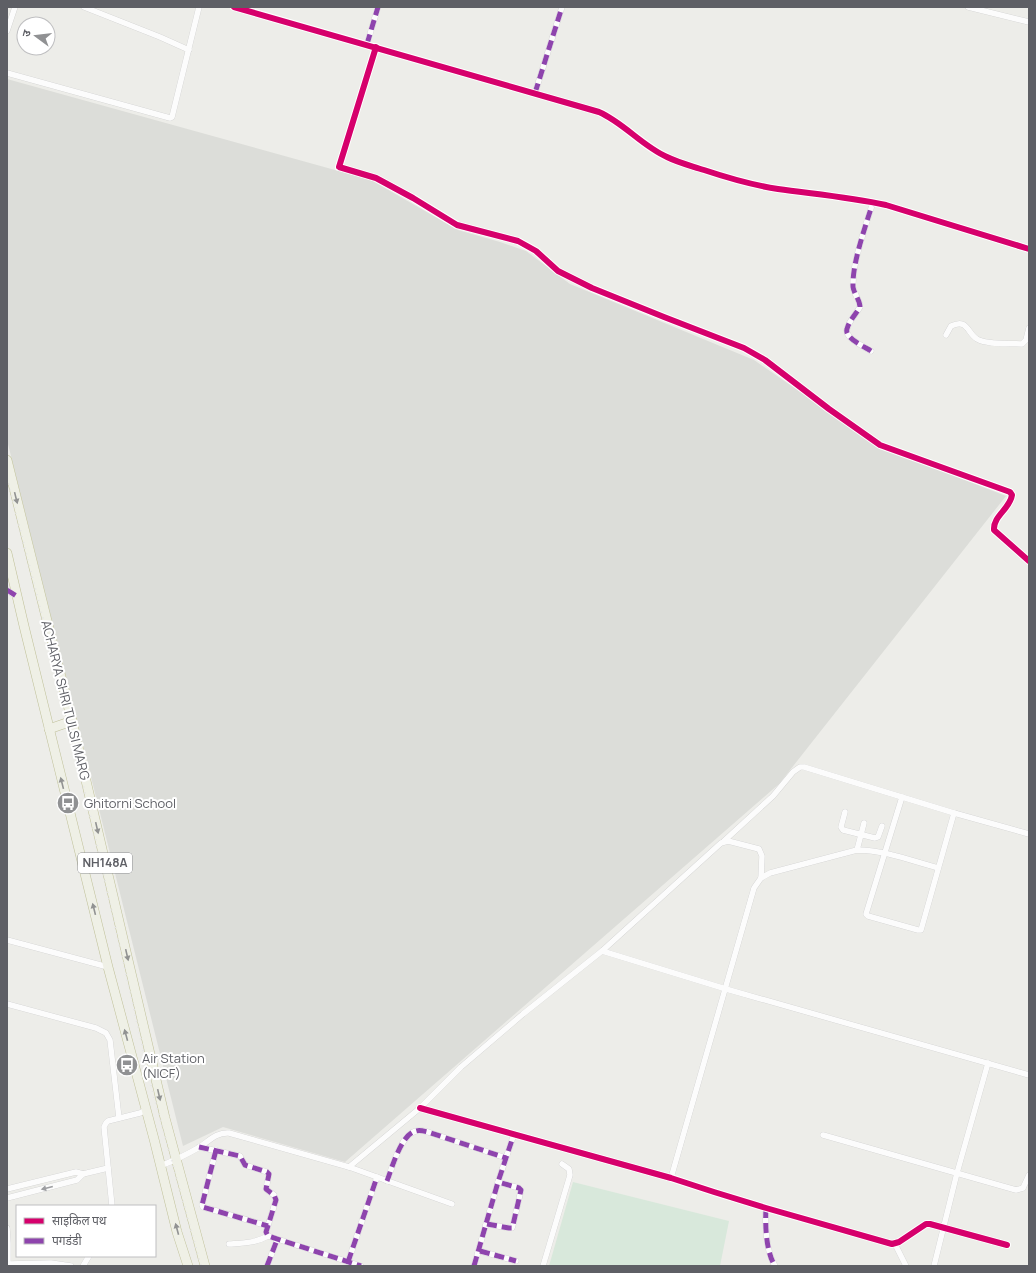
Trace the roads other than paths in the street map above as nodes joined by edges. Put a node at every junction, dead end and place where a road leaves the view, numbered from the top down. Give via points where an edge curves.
1 (15, 7) edge
2 (84, 7) edge
3 (199, 7) edge
4 (234, 7) edge
5 (378, 7) edge
6 (562, 7) edge
7 (968, 7) edge
8 (1029, 22) edge
9 (7, 31) edge
10 (367, 44) junction
11 (376, 47) junction
12 (190, 50) junction
13 (7, 73) edge
14 (535, 93) junction
15 (873, 202) junction
16 (1029, 249) edge
17 (1029, 328) edge
18 (946, 334) dead end
19 (871, 351) dead end
20 (7, 460) edge
21 (7, 553) edge
22 (1029, 561) edge
23 (7, 590) edge
24 (18, 597) junction
25 (72, 721) junction
26 (49, 728) junction
27 (902, 797) junction
28 (845, 812) dead end
29 (954, 813) junction
30 (864, 823) dead end
31 (882, 826) dead end
32 (1029, 834) edge
33 (860, 835) junction
34 (724, 841) junction
35 (857, 850) junction
36 (885, 853) junction
37 (938, 868) junction
38 (761, 878) junction
39 (7, 940) edge
40 (602, 951) junction
41 (108, 967) junction
42 (726, 989) junction
43 (7, 1004) edge
44 (988, 1063) junction
45 (1029, 1075) edge
46 (420, 1108) junction
47 (146, 1110) junction
48 (119, 1118) junction
49 (514, 1134) junction
50 (823, 1134) dead end
51 (199, 1147) junction
52 (216, 1150) junction
53 (506, 1158) junction
54 (175, 1160) junction
55 (562, 1164) dead end
56 (160, 1166) junction
57 (349, 1167) junction
58 (108, 1168) junction
59 (957, 1173) junction
60 (83, 1174) junction
61 (1029, 1175) edge
62 (377, 1177) junction
63 (671, 1178) junction
64 (387, 1181) junction
65 (498, 1182) junction
66 (7, 1189) edge
67 (7, 1198) edge
68 (452, 1204) dead end
69 (112, 1205) edge
70 (766, 1208) junction
71 (487, 1224) junction
72 (268, 1226) junction
73 (943, 1227) junction
74 (7, 1228) edge
75 (268, 1236) junction
76 (277, 1240) junction
77 (229, 1244) dead end
78 (895, 1244) junction
79 (1007, 1244) dead end
80 (480, 1251) junction
81 (88, 1257) edge
82 (516, 1261) dead end
83 (348, 1262) junction
84 (8, 1265) edge
85 (71, 1266) edge
86 (83, 1266) edge
87 (188, 1266) edge
88 (205, 1266) edge
89 (266, 1266) edge
90 (361, 1266) edge
91 (474, 1266) edge
92 (543, 1266) edge
93 (775, 1266) edge
94 (906, 1266) edge
95 (934, 1266) edge

1 - 9 street
2 - 12 street
3 - 12 street
4 - 10 street
5 - 10 street
6 - 14 street
7 - 8 street
10 - 11 street
11 - 14 street
11 - 22 street via 339,168 376,178 457,225 518,241 536,251 558,271 579,282 748,350 880,445 1010,492 1010,502 996,521 994,530
12 - 13 street via 172,117 169,118
14 - 15 street via 610,117 660,154 677,161 762,186
15 - 16 street
15 - 19 street via 854,278 854,290 860,307 846,332
17 - 18 street via 1026,340 1022,344 981,340 961,324 951,326
20 -> 25 highway, ACHARYA SHRI TULSI MARG / NH148A
21 - 24 highway, ACHARYA SHRI TULSI MARG / NH148A
23 - 24 street
24 - 26 highway, ACHARYA SHRI TULSI MARG / NH148A
25 - 26 highway
25 -> 54 highway, ACHARYA SHRI TULSI MARG / NH148A
41 -> 26 highway, ACHARYA SHRI TULSI MARG / NH148A
27 - 29 street
27 - 34 street via 800,767
27 - 36 street
28 - 33 street via 842,829
29 - 32 street
29 - 37 street
30 - 33 street
31 - 33 street via 878,837
33 - 35 street
34 - 38 street via 759,849 762,856
34 - 40 street
35 - 36 street
35 - 38 street via 770,873
36 - 37 street
36 - 37 street via 866,915 918,930 921,929
38 - 42 street via 754,888
39 - 41 street
40 - 42 street
40 - 46 street via 498,1035
47 -> 41 highway, ACHARYA SHRI TULSI MARG / NH148A
42 - 44 street
42 - 63 street
43 - 48 street via 106,1033 110,1040
44 - 45 street
44 - 59 street
46 - 49 street
46 - 57 street
47 - 48 street
47 - 56 highway, ACHARYA SHRI TULSI MARG / NH148A
48 - 58 street via 108,1121 104,1127
49 - 53 street
49 - 63 street
50 - 59 street
51 - 52 street
51 - 54 street
51 - 57 street via 224,1132
52 - 72 street via 240,1156 245,1165 268,1173 266,1189 276,1200
52 - 72 street via 203,1207
53 - 64 street via 416,1130 406,1137 401,1145
53 - 65 street
54 - 56 street
54 - 88 highway, ACHARYA SHRI TULSI MARG / NH148A
55 - 92 street via 569,1169 570,1175
87 -> 56 highway, ACHARYA SHRI TULSI MARG / NH148A
57 - 62 street
58 - 60 street
58 - 69 street
59 - 61 street via 1016,1190 1024,1188
59 - 73 street
60 - 66 street via 76,1172
60 -> 67 street via 77,1180
62 - 64 street
62 - 83 street
63 - 70 street
64 - 68 street
65 - 71 street
65 - 71 street via 521,1190 514,1225 509,1228
70 - 78 street
70 - 93 street via 769,1248
71 - 80 street
72 - 75 street
73 - 78 street via 926,1224
73 - 79 street
73 - 95 street
74 - 84 street
75 - 76 street
75 - 77 street via 252,1242
76 - 83 street
76 - 89 street
78 - 94 street
80 - 82 street
80 - 91 street
81 - 86 street
83 - 90 street
84 - 85 street via 51,1263

